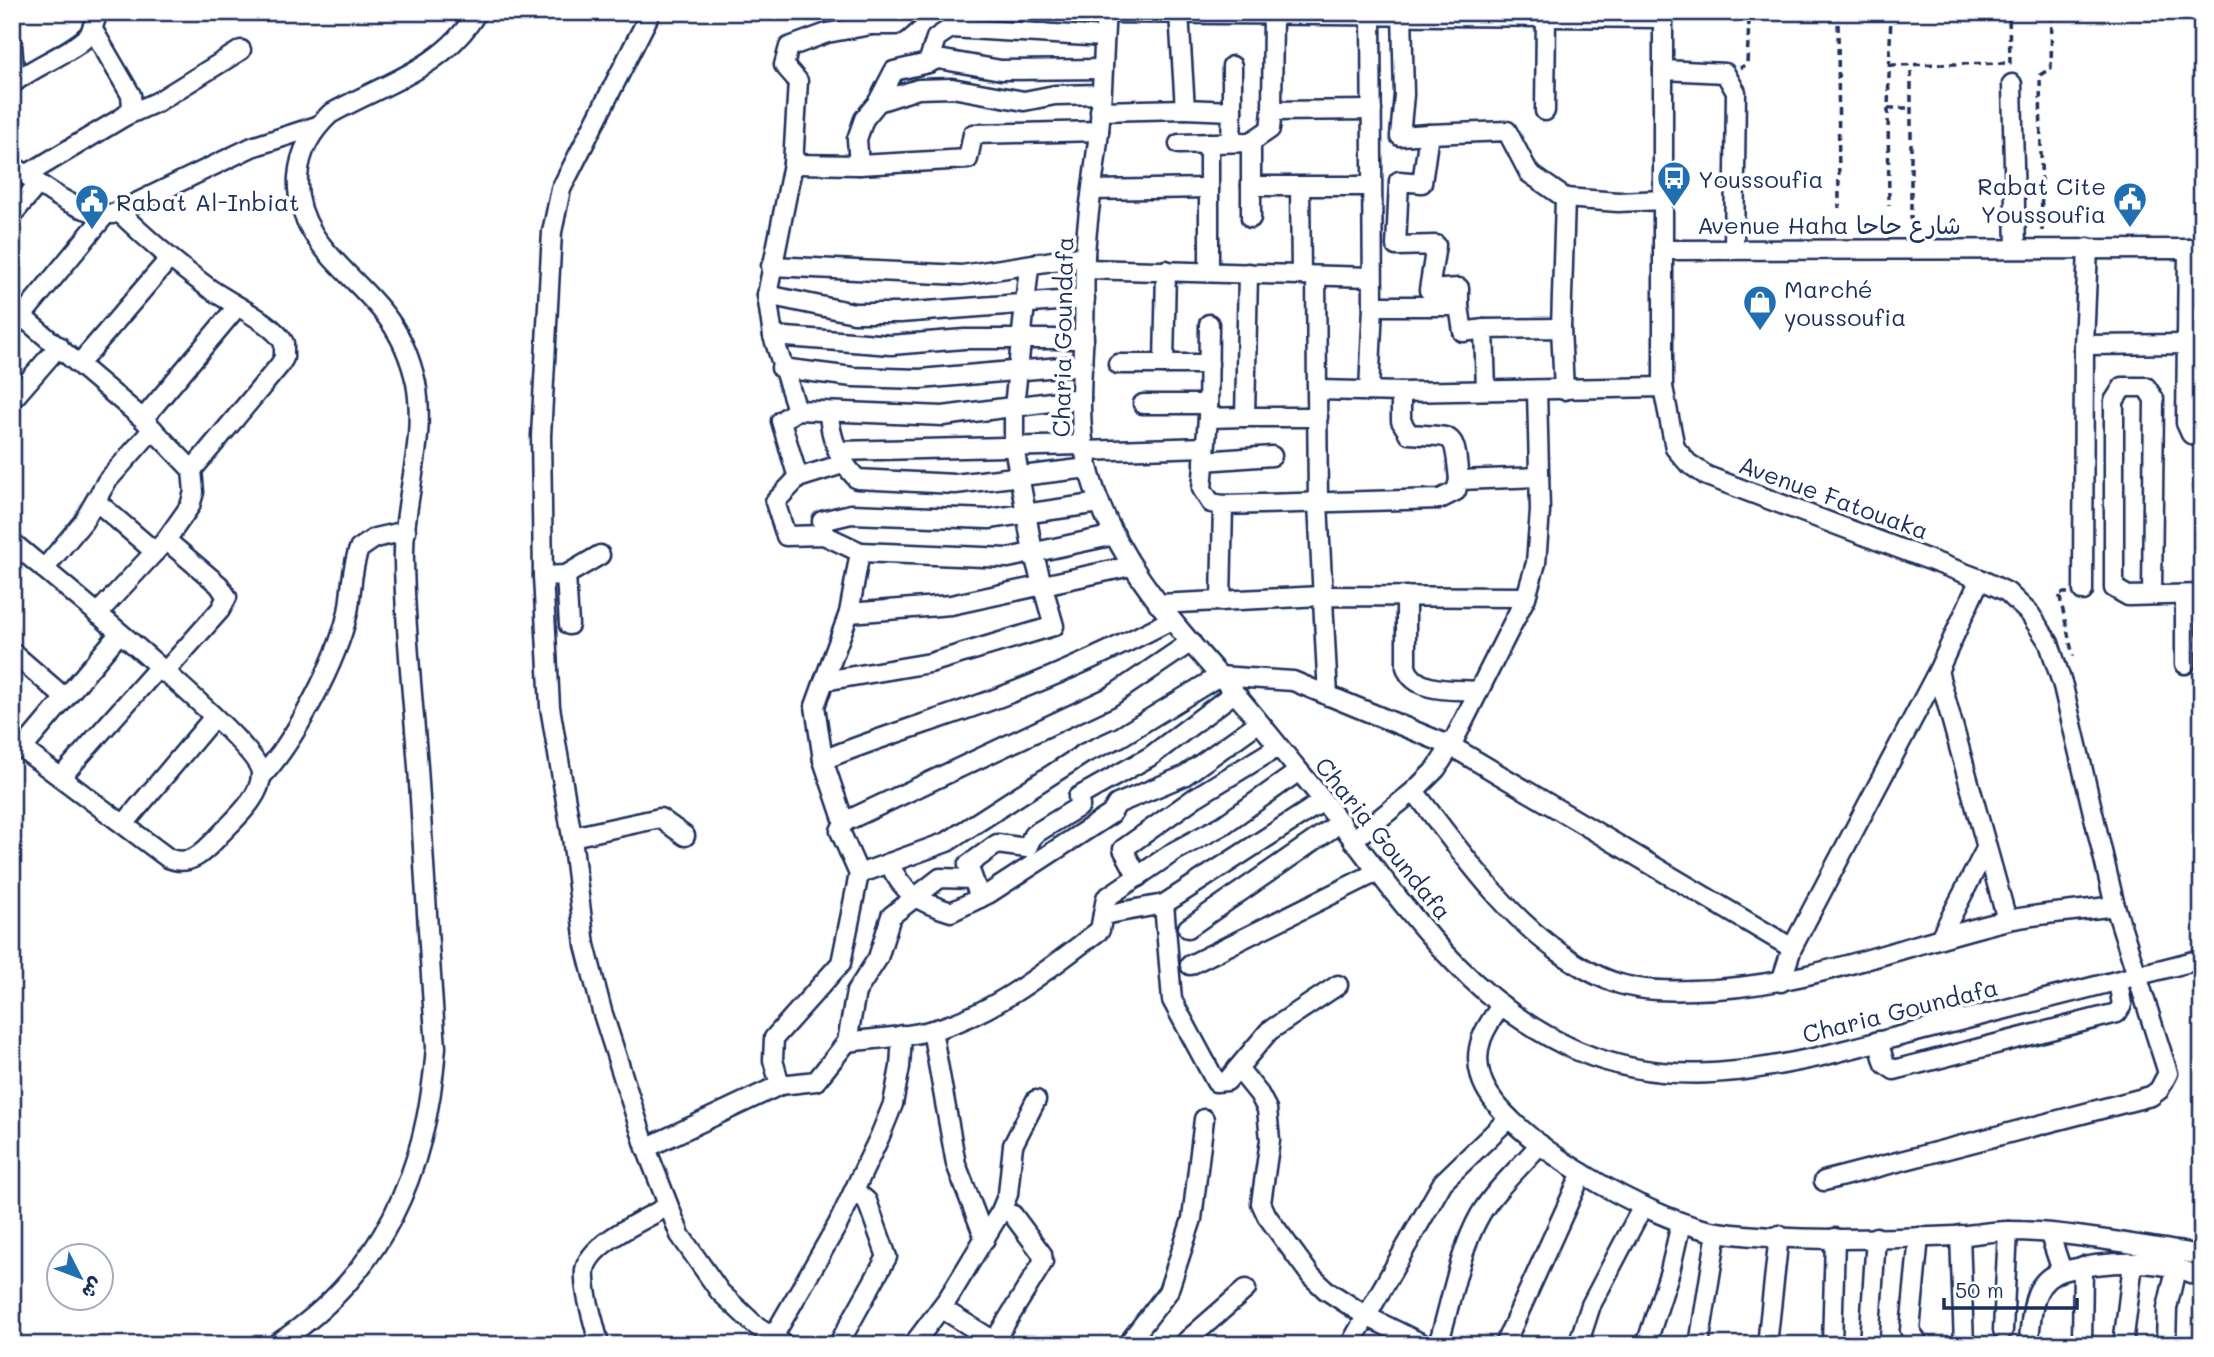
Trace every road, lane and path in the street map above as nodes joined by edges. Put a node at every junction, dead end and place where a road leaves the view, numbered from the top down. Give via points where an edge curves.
1 (477, 12) edge
2 (652, 12) edge
3 (911, 12) edge
4 (1739, 12) edge
5 (1838, 12) edge
6 (1891, 12) edge
7 (2009, 12) edge
8 (2052, 12) edge
9 (1106, 13) edge
10 (1179, 13) edge
11 (1246, 13) edge
12 (1273, 13) edge
13 (1329, 13) edge
14 (1402, 13) edge
15 (1575, 14) edge
16 (1546, 15) junction
17 (1663, 15) edge
18 (1371, 16) junction
19 (95, 18) edge
20 (873, 19) edge
21 (1104, 37) junction
22 (12, 44) edge
23 (241, 50) dead end
24 (928, 63) junction
25 (1890, 65) junction
26 (1911, 65) junction
27 (1232, 66) dead end
28 (1102, 69) junction
29 (1663, 69) junction
30 (1727, 75) junction
31 (14, 83) edge
32 (2012, 84) dead end
33 (877, 102) junction
34 (1101, 103) junction
35 (1888, 108) junction
36 (1911, 108) junction
37 (1185, 109) junction
38 (1372, 110) junction
39 (1232, 111) junction
40 (1272, 111) junction
41 (1545, 111) dead end
42 (125, 116) junction
43 (317, 126) junction
44 (1099, 131) junction
45 (1429, 134) junction
46 (1231, 142) junction
47 (1251, 142) junction
48 (1209, 143) junction
49 (1180, 144) dead end
50 (793, 164) junction
51 (859, 165) junction
52 (26, 175) edge
53 (1251, 186) junction
54 (1371, 186) junction
55 (1300, 187) junction
56 (1209, 188) junction
57 (1092, 190) junction
58 (1565, 198) junction
59 (1663, 200) junction
60 (1889, 205) dead end
61 (1839, 208) dead end
62 (113, 213) junction
63 (12, 215) edge
64 (1251, 218) dead end
65 (1911, 248) junction
66 (2016, 248) junction
67 (2042, 248) junction
68 (2088, 248) junction
69 (1734, 249) junction
70 (2195, 249) edge
71 (1665, 250) junction
72 (170, 258) junction
73 (1086, 263) junction
74 (771, 266) junction
75 (1029, 267) junction
76 (1166, 270) junction
77 (1209, 271) junction
78 (1248, 273) junction
79 (1308, 276) junction
80 (1372, 277) junction
81 (767, 295) junction
82 (1085, 299) junction
83 (1024, 305) junction
84 (1373, 306) junction
85 (1460, 306) junction
86 (236, 308) junction
87 (2194, 309) edge
88 (16, 317) edge
89 (1209, 324) dead end
90 (1561, 328) junction
91 (1484, 329) junction
92 (772, 336) junction
93 (1022, 338) junction
94 (1084, 339) junction
95 (2187, 344) junction
96 (2084, 345) junction
97 (59, 346) junction
98 (79, 364) junction
99 (1118, 364) dead end
100 (1164, 364) junction
101 (1209, 364) junction
102 (1083, 365) junction
103 (782, 368) junction
104 (1018, 370) junction
105 (1663, 387) junction
106 (1319, 390) junction
107 (1486, 390) junction
108 (1564, 390) junction
109 (1369, 391) junction
110 (1537, 391) junction
111 (1401, 392) junction
112 (1081, 398) junction
113 (12, 400) edge
114 (1143, 404) dead end
115 (1014, 407) junction
116 (797, 410) junction
117 (1208, 411) junction
118 (829, 412) junction
119 (1245, 417) junction
120 (1318, 417) junction
121 (148, 424) junction
122 (2202, 439) edge
123 (1014, 447) junction
124 (1204, 454) junction
125 (1085, 455) junction
126 (1272, 456) dead end
127 (841, 458) junction
128 (191, 470) junction
129 (1539, 477) junction
130 (798, 478) junction
131 (1017, 479) junction
132 (1459, 480) junction
133 (97, 502) junction
134 (1100, 503) junction
135 (1318, 503) junction
136 (1223, 505) junction
137 (1026, 515) junction
138 (406, 531) junction
139 (824, 535) junction
140 (1115, 535) junction
141 (12, 542) edge
142 (161, 546) junction
143 (860, 552) junction
144 (1033, 552) junction
145 (600, 555) dead end
146 (1131, 566) junction
147 (44, 569) junction
148 (566, 575) junction
149 (543, 576) junction
150 (1980, 579) junction
151 (1045, 585) junction
152 (2075, 592) joint
153 (2193, 594) edge
154 (2152, 595) junction
155 (1321, 596) junction
156 (1406, 596) junction
157 (1526, 597) junction
158 (1221, 601) junction
159 (1158, 604) junction
160 (849, 613) junction
161 (97, 614) junction
162 (1171, 620) junction
163 (569, 625) dead end
164 (119, 634) junction
165 (1191, 642) junction
166 (12, 652) edge
167 (2055, 660) junction
168 (2185, 664) dead end
169 (161, 671) junction
170 (1938, 671) junction
171 (1219, 676) junction
172 (824, 681) junction
173 (1479, 691) junction
174 (1234, 693) junction
175 (64, 696) junction
176 (1328, 696) junction
177 (214, 717) junction
178 (1258, 723) junction
179 (18, 744) edge
180 (1278, 747) junction
181 (1451, 747) junction
182 (823, 760) junction
183 (1299, 771) junction
184 (62, 776) junction
185 (261, 777) junction
186 (1414, 790) junction
187 (1323, 801) junction
188 (844, 822) junction
189 (1341, 822) junction
190 (124, 824) junction
191 (685, 836) dead end
192 (572, 837) junction
193 (1353, 839) junction
194 (1987, 847) junction
195 (890, 863) junction
196 (1377, 872) junction
197 (859, 874) junction
198 (1138, 877) junction
199 (972, 879) junction
200 (917, 898) junction
201 (980, 898) junction
202 (1164, 904) junction
203 (2115, 906) junction
204 (1103, 915) junction
205 (2007, 920) junction
206 (1188, 928) dead end
207 (1940, 938) junction
208 (1792, 948) junction
209 (2202, 959) edge
210 (1190, 965) dead end
211 (2137, 975) junction
212 (2118, 981) junction
213 (1780, 982) junction
214 (1338, 985) dead end
215 (1502, 1005) junction
216 (1999, 1010) junction
217 (932, 1030) junction
218 (902, 1035) junction
219 (1878, 1041) junction
220 (846, 1042) junction
221 (2008, 1042) junction
222 (1238, 1068) junction
223 (780, 1085) junction
224 (1036, 1100) dead end
225 (1509, 1118) junction
226 (1204, 1119) dead end
227 (1540, 1144) junction
228 (646, 1148) junction
229 (1582, 1173) junction
230 (1824, 1181) dead end
231 (855, 1190) junction
232 (668, 1206) junction
233 (1643, 1206) junction
234 (1013, 1215) dead end
235 (1681, 1223) junction
236 (2008, 1231) junction
237 (1717, 1232) junction
238 (1779, 1235) junction
239 (2050, 1235) junction
240 (1960, 1236) junction
241 (1876, 1237) junction
242 (1919, 1237) junction
243 (1835, 1238) junction
244 (985, 1239) junction
245 (2202, 1255) edge
246 (2133, 1263) junction
247 (2083, 1266) junction
248 (2176, 1269) junction
249 (2062, 1271) junction
250 (2202, 1278) edge
251 (1247, 1289) dead end
252 (941, 1308) junction
253 (1366, 1316) junction
254 (2003, 1330) dead end
255 (779, 1341) edge
256 (993, 1343) edge
257 (275, 1345) edge
258 (599, 1345) edge
259 (838, 1345) edge
260 (913, 1345) edge
261 (1127, 1345) edge
262 (1182, 1345) edge
263 (1350, 1345) edge
264 (1425, 1345) edge
265 (1438, 1345) edge
266 (1504, 1345) edge
267 (1578, 1345) edge
268 (1646, 1345) edge
269 (1699, 1345) edge
270 (1768, 1345) edge
271 (1832, 1345) edge
272 (1869, 1345) edge
273 (1919, 1345) edge
274 (1964, 1345) edge
275 (2028, 1345) edge
276 (2082, 1345) edge
277 (2123, 1345) edge
278 (2166, 1345) edge

1 - 43 street via 432,62 353,101
2 - 149 street via 561,189 552,232 541,436
3 - 20 street via 896,25
4 - 30 path via 1749,20 1746,64
5 - 61 path
6 - 25 path
7 - 26 path via 2010,63
8 - 67 path via 2051,68 2040,75
9 - 10 street
9 - 21 street, Charia Goundafa
10 - 11 street
10 - 37 street
11 - 12 street
12 - 13 street
12 - 40 street
13 - 18 street
14 - 16 street
14 - 18 street
14 - 45 street via 1400,136
15 - 16 street
15 - 17 street
16 - 41 street
17 - 29 street, Avenue Fatouaka
18 - 38 street
19 - 31 street via 82,41
19 - 42 street via 131,95 132,107
20 - 50 street via 789,47 784,65 798,81
21 - 24 street via 951,29 936,38
21 - 28 street, Charia Goundafa
22 - 31 street
23 - 42 street via 157,102
24 - 28 street via 938,59 1000,70
24 - 33 street via 894,71
25 - 26 path
25 - 35 path
26 - 36 path
27 - 39 street
28 - 34 street, Charia Goundafa
29 - 30 street
29 - 59 street, Avenue Fatouaka
30 - 69 street via 1736,92
32 - 66 street
33 - 34 street via 918,89 953,88 1024,101 1055,95
33 - 51 street via 864,119 858,139
34 - 37 street
34 - 44 street, Charia Goundafa
35 - 36 path
35 - 60 path
36 - 65 path
37 - 39 street
38 - 40 street
38 - 54 street
39 - 46 street
40 - 47 street via 1270,129
42 - 52 street
43 - 62 street via 253,147
43 - 138 street via 299,162 302,210 322,246 390,321 415,382 418,443
44 - 51 street via 973,134 968,159
44 - 57 street, Charia Goundafa
45 - 58 street via 1507,131 1530,173
45 - 85 street via 1422,183 1399,181 1396,246 1436,245 1429,290 1459,288
46 - 47 street
46 - 48 street
47 - 53 street
48 - 49 street
48 - 56 street
50 - 51 street
50 - 74 street
52 - 62 street via 72,204
52 - 63 street
53 - 55 street
53 - 64 street
54 - 55 street
54 - 80 street
55 - 79 street
56 - 57 street
56 - 77 street
57 - 73 street, Charia Goundafa
58 - 59 street
58 - 90 street
59 - 71 street, Avenue Fatouaka
62 - 72 street
62 - 88 street
65 - 66 street, Avenue Haha شارع حاحا
65 - 69 street, Avenue Haha شارع حاحا
66 - 67 street, Avenue Haha شارع حاحا
67 - 68 street, Avenue Haha شارع حاحا
68 - 70 street, Avenue Haha شارع حاحا
68 - 96 street
69 - 71 street, Avenue Haha شارع حاحا
70 - 87 street
71 - 105 street, Avenue Fatouaka
72 - 86 street
72 - 98 street
73 - 75 street
73 - 76 street
73 - 82 street, Charia Goundafa
74 - 75 street via 962,275
74 - 81 street
75 - 83 street
76 - 77 street
76 - 100 street
77 - 78 street
78 - 79 street
78 - 119 street
79 - 80 street
79 - 106 street
80 - 84 street
81 - 83 street via 854,313
81 - 92 street
82 - 83 street
82 - 94 street, Charia Goundafa
83 - 93 street
84 - 85 street
84 - 109 street
85 - 91 street via 1463,332
86 - 121 street
86 - 128 street via 280,336 286,351
87 - 95 street
88 - 97 street
89 - 101 street
90 - 91 street
90 - 108 street
91 - 107 street
92 - 93 street via 891,345
92 - 103 street
93 - 94 street
93 - 104 street
94 - 102 street, Charia Goundafa
95 - 96 street
95 - 122 street via 2186,423 2191,434
96 - 152 street
97 - 98 street
97 - 113 street
98 - 121 street
99 - 100 street
100 - 101 street
101 - 117 street
102 - 104 street
102 - 112 street, Charia Goundafa
103 - 104 street via 920,379
103 - 116 street
104 - 115 street
105 - 108 street
105 - 150 street, Avenue Fatouaka via 1675,448 1707,476
106 - 109 street
106 - 120 street
107 - 110 street
107 - 111 street
108 - 110 street
109 - 111 street
110 - 129 street
111 - 132 street via 1404,429 1409,434 1443,435 1452,440
112 - 115 street
112 - 125 street, Charia Goundafa
114 - 117 street
115 - 118 street via 943,416
115 - 123 street
116 - 118 street
116 - 130 street via 781,421
117 - 119 street
117 - 124 street
118 - 127 street
119 - 120 street
120 - 135 street
121 - 128 street
121 - 133 street
123 - 125 street
123 - 127 street
123 - 131 street
124 - 125 street
124 - 126 street
124 - 136 street via 1203,495 1211,503
125 - 131 street
125 - 134 street, Charia Goundafa
127 - 130 street
127 - 131 street via 857,479 955,484
128 - 142 street via 194,492 190,506
129 - 132 street
129 - 157 street via 1539,540
130 - 139 street via 775,502 786,536
131 - 137 street
132 - 135 street via 1456,491 1440,499
133 - 142 street
133 - 147 street
134 - 137 street
134 - 140 street, Charia Goundafa
135 - 136 street
135 - 155 street
136 - 158 street
137 - 139 street via 989,519 851,514 822,521
137 - 144 street
138 - 185 street via 375,538 359,549 348,612 330,664 288,744
138 - 257 street via 404,579 436,1047 433,1087 413,1175 394,1217 364,1265 338,1293
139 - 143 street
140 - 144 street
140 - 146 street, Charia Goundafa
141 - 147 street
142 - 161 street
142 - 169 street via 219,585 226,597 220,610
143 - 144 street via 1008,558
143 - 160 street
144 - 151 street
145 - 148 street
146 - 151 street
146 - 159 street, Charia Goundafa
147 - 161 street
148 - 149 street
148 - 163 street
149 - 192 street via 550,707
150 - 167 street, Avenue Fatouaka via 2007,592 2030,614
150 - 170 street
151 - 160 street via 951,605
151 - 172 street via 1054,626 930,663
152 - 167 path via 2059,593 2074,660
153 - 154 street
153 - 168 street
154 - 154 street via 2154,399 2146,387 2123,387 2114,401 2114,588 2124,595
155 - 156 street
155 - 158 street
155 - 176 street
156 - 157 street
156 - 173 street via 1409,677 1423,686
157 - 173 street
158 - 159 street
159 - 162 street, Charia Goundafa
160 - 172 street
161 - 164 street
162 - 165 street, Charia Goundafa
162 - 182 street via 1101,657
164 - 169 street
164 - 175 street
165 - 171 street, Charia Goundafa
165 - 188 street via 1110,697
166 - 175 street
167 - 203 street, Avenue Fatouaka
169 - 177 street
169 - 184 street
170 - 194 street
170 - 208 street
171 - 174 street, Charia Goundafa
171 - 176 street via 1293,681
171 - 195 street via 1120,737 1085,753 947,842
172 - 182 street via 815,706
173 - 181 street
174 - 178 street, Charia Goundafa
174 - 199 street via 1151,756 1078,797 1080,806 1033,835 1027,848 997,844 968,865
175 - 179 street
176 - 181 street
177 - 185 street via 256,761
177 - 190 street
178 - 180 street, Charia Goundafa
178 - 201 street via 1184,776 1118,804 1111,814
179 - 184 street
180 - 183 street, Charia Goundafa
180 - 198 street via 1123,849
181 - 186 street
181 - 208 street
182 - 188 street
183 - 187 street, Charia Goundafa
183 - 198 street
184 - 190 street
185 - 190 street via 246,806 213,842 186,862 168,858
186 - 193 street
186 - 213 street via 1462,853 1532,929 1590,971 1647,990 1717,990
187 - 189 street, Charia Goundafa
187 - 202 street
188 - 197 street via 840,831
189 - 193 street, Charia Goundafa
189 - 206 street
191 - 192 street via 660,818
192 - 228 street via 585,945
193 - 196 street, Charia Goundafa
194 - 205 street
194 - 207 street
195 - 197 street
195 - 200 street via 899,884
196 - 210 street
196 - 215 street, Charia Goundafa via 1461,967
197 - 223 street via 841,963 774,1038 773,1060
198 - 204 street via 1106,898
199 - 200 street via 940,878
199 - 201 street
200 - 201 street via 951,912
200 - 220 street via 891,916 878,958 856,992
202 - 204 street
202 - 222 street via 1172,1000 1212,1079 1223,1083
203 - 205 street
203 - 211 street, Avenue Fatouaka
204 - 217 street via 1100,930 1034,979 983,1011
205 - 207 street
207 - 213 street
208 - 213 street
209 - 211 street, Charia Goundafa
211 - 212 street, Charia Goundafa
211 - 230 street, Avenue Fatouaka via 2168,1073 2160,1090 2151,1096
212 - 216 street, Charia Goundafa
212 - 221 street via 2122,1005 2117,1013
214 - 222 street via 1269,1031
215 - 219 street, Charia Goundafa via 1577,1051 1651,1072 1703,1076 1755,1071
215 - 225 street via 1480,1036 1480,1075 1496,1105
216 - 219 street, Charia Goundafa
216 - 221 street
217 - 218 street
217 - 244 street via 957,1164
218 - 220 street
218 - 231 street via 893,1104
219 - 221 street via 1885,1064 1894,1070
220 - 223 street via 816,1081
222 - 253 street via 1266,1110 1270,1140 1263,1209 1311,1276
223 - 228 street
224 - 244 street via 1013,1145 1008,1194
225 - 227 street
225 - 253 street via 1443,1182
226 - 261 street via 1192,1219 1168,1292
227 - 229 street
227 - 265 street via 1476,1223
228 - 232 street
229 - 233 street
229 - 266 street
231 - 255 street
231 - 259 street via 867,1200 887,1257
232 - 255 street via 680,1235 720,1292 754,1325
232 - 258 street via 599,1246 587,1262 585,1276
233 - 235 street
233 - 267 street via 1591,1305
234 - 256 street via 1043,1262
235 - 237 street
235 - 268 street
236 - 239 street
236 - 240 street
236 - 254 street
237 - 238 street
237 - 269 street
238 - 243 street
238 - 270 street
239 - 245 street
239 - 249 street
240 - 242 street
240 - 274 street
241 - 242 street
241 - 243 street
241 - 272 street
242 - 273 street via 1910,1330
243 - 271 street
244 - 252 street
246 - 247 street
246 - 248 street
246 - 277 street
247 - 249 street
247 - 276 street
248 - 250 street
248 - 278 street via 2167,1308
249 - 275 street via 2036,1290
251 - 262 street
252 - 256 street
252 - 260 street
253 - 263 street
253 - 264 street

